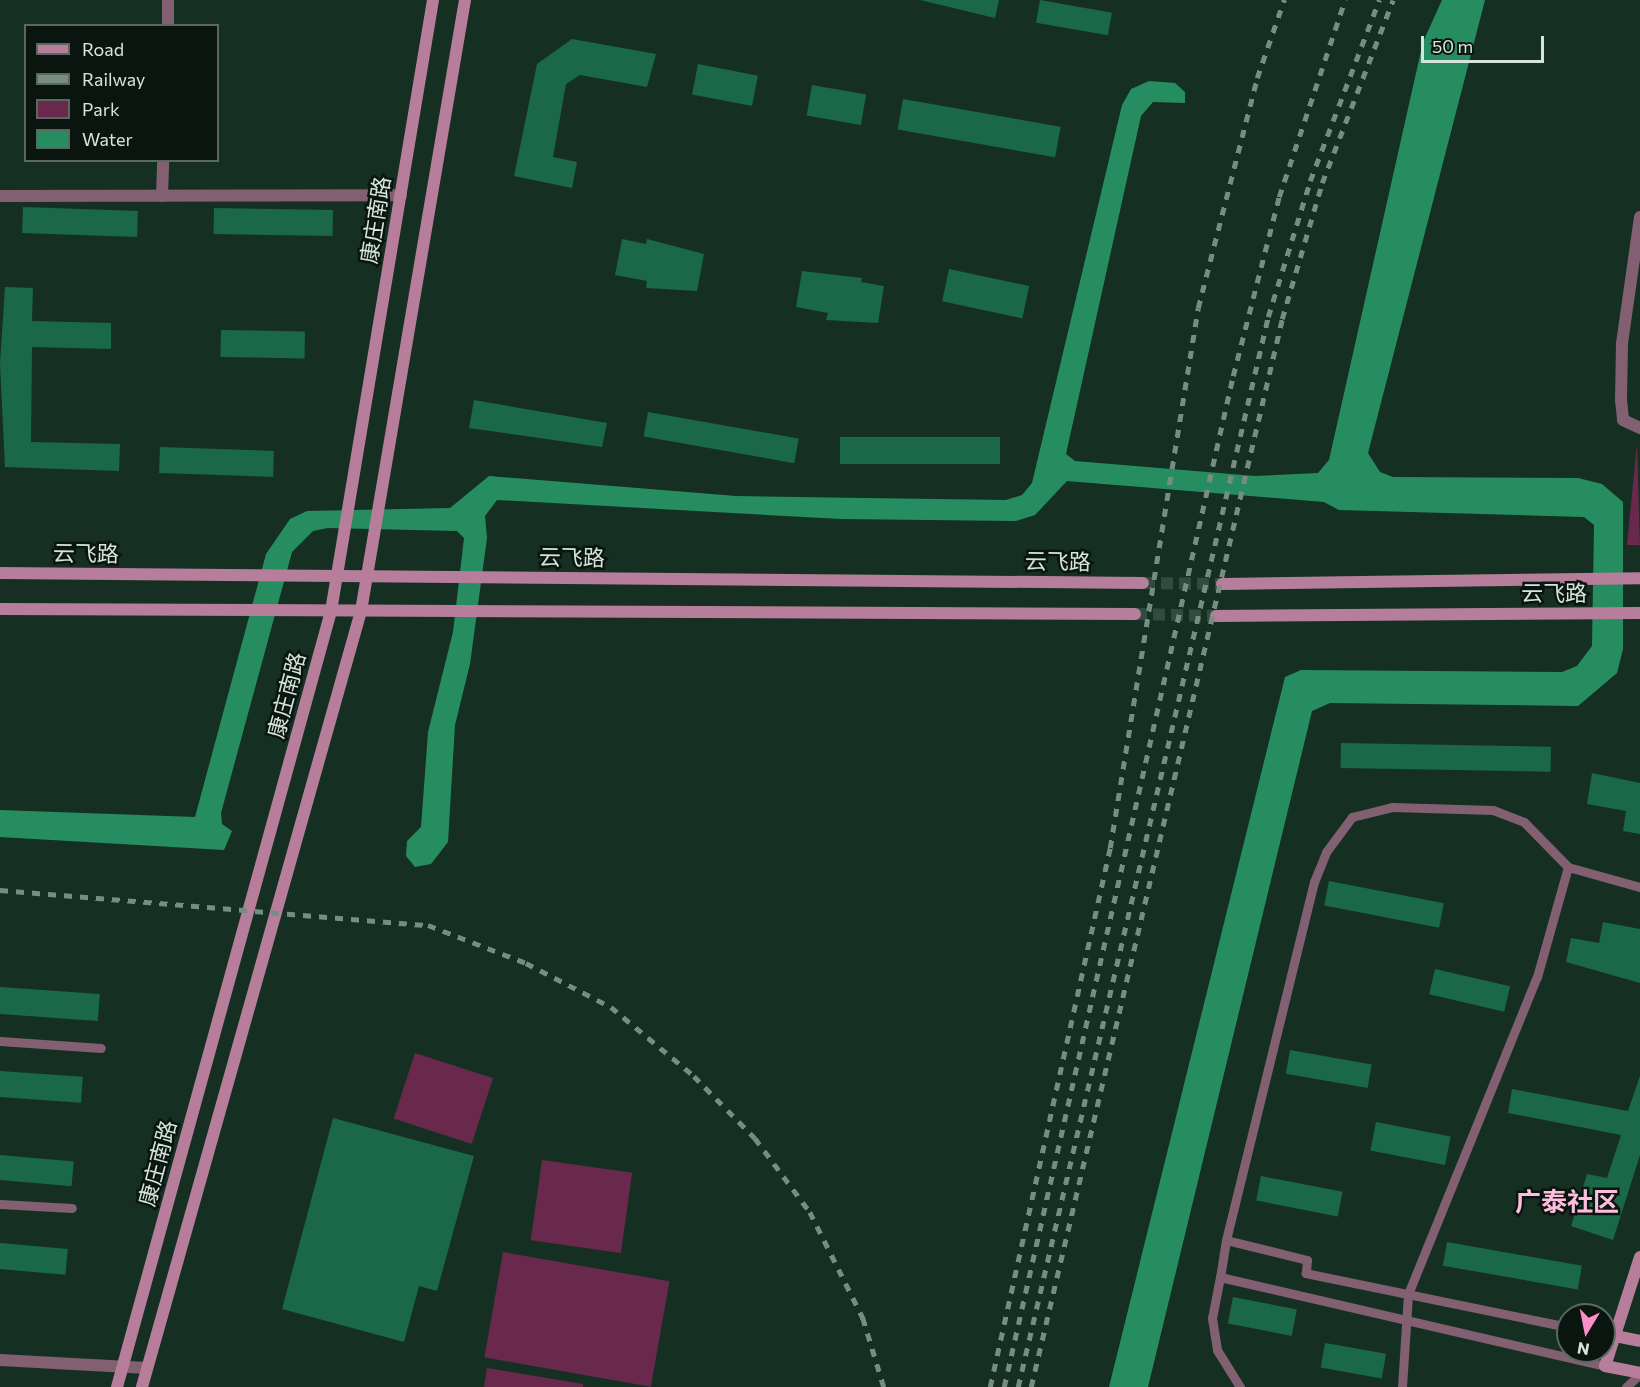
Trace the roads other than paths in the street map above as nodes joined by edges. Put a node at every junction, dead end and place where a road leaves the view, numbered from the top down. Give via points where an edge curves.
1 (168, 0) edge
2 (433, 0) edge
3 (465, 0) edge
4 (168, 24) edge
5 (164, 162) edge
6 (400, 195) junction
7 (0, 196) edge
8 (162, 196) junction
9 (1640, 217) edge
10 (1640, 428) edge
11 (0, 573) edge
12 (367, 576) junction
13 (337, 577) junction
14 (1640, 578) edge
15 (1143, 583) tunnel mouth
16 (1222, 584) tunnel mouth
17 (0, 609) edge
18 (332, 611) junction
19 (361, 611) junction
20 (1640, 613) edge
21 (1136, 614) tunnel mouth
22 (1216, 616) tunnel mouth
23 (1568, 867) junction
24 (1640, 887) edge
25 (0, 1041) edge
26 (101, 1048) dead end
27 (0, 1204) edge
28 (72, 1208) dead end
29 (1226, 1239) junction
30 (1640, 1257) edge
31 (1220, 1277) junction
32 (1408, 1294) junction
33 (1616, 1317) edge
34 (1403, 1321) junction
35 (1556, 1325) edge
36 (1616, 1336) edge
37 (1640, 1341) edge
38 (0, 1360) edge
39 (1605, 1363) edge
40 (1605, 1366) junction
41 (122, 1367) junction
42 (147, 1368) junction
43 (1640, 1373) edge
44 (117, 1387) edge
45 (142, 1387) edge
46 (1240, 1387) edge
47 (1402, 1387) edge
48 (1626, 1387) edge

1 - 4 street
2 - 6 main road, 康庄南路
3 - 12 main road, 康庄南路
5 - 8 street
6 - 8 street
6 - 13 main road, 康庄南路
7 - 8 street
9 - 10 street via 1622,343 1621,400 1623,420
11 - 13 main road, 云飞路
12 - 13 main road, 云飞路
12 - 15 main road, 云飞路
12 - 19 main road, 康庄南路
13 - 18 main road, 康庄南路
14 - 16 main road, 云飞路
17 - 18 main road
18 - 19 main road
18 - 41 main road, 康庄南路
19 - 21 main road
19 - 42 main road, 康庄南路
20 - 22 main road, 云飞路
23 - 24 lane
23 - 29 lane via 1524,822 1493,810 1392,807 1352,817 1326,852 1314,882
23 - 32 lane via 1537,978
25 - 26 lane
27 - 28 lane
29 - 31 lane
29 - 32 lane via 1307,1260 1306,1273
30 - 33 main road
31 - 34 lane
31 - 46 lane via 1212,1318 1217,1350
32 - 34 lane
32 - 35 lane
34 - 40 lane
34 - 47 lane
36 - 37 main road
38 - 41 street
39 - 40 main road
40 - 43 main road
41 - 42 street
41 - 44 main road, 康庄南路
42 - 45 main road, 康庄南路
43 - 48 lane

